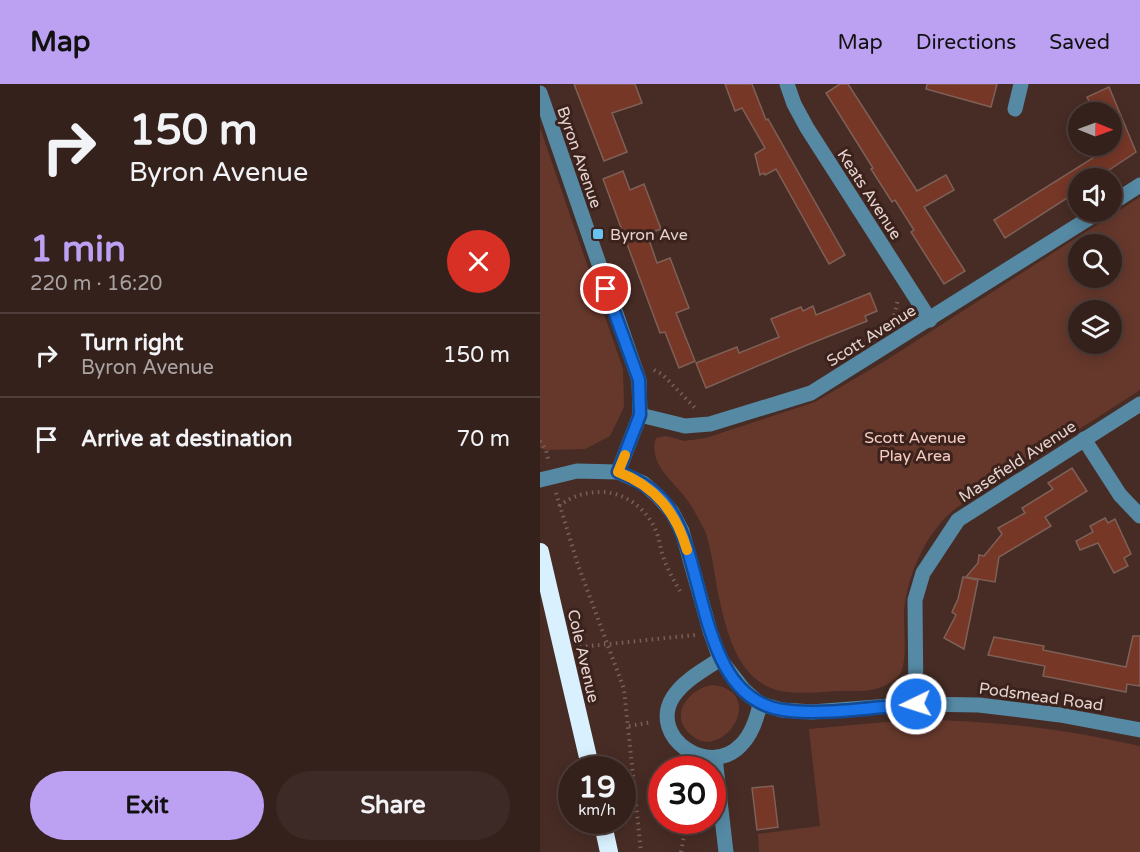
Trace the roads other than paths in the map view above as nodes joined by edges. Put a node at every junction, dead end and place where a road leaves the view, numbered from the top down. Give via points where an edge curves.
1 (787, 84) edge
2 (1021, 84) edge
3 (540, 93) edge
4 (1015, 109) dead end
5 (1140, 185) edge
6 (1122, 197) edge
7 (1083, 222) edge
8 (930, 320) junction
9 (1140, 404) edge
10 (640, 415) junction
11 (1084, 439) junction
12 (618, 472) junction
13 (547, 479) edge
14 (1140, 516) edge
15 (540, 552) edge
16 (720, 659) junction
17 (760, 704) junction
18 (916, 704) junction
19 (1140, 730) edge
20 (588, 756) edge
21 (697, 756) edge
22 (722, 756) edge
23 (605, 834) edge
24 (724, 834) edge
25 (609, 852) edge
26 (726, 852) edge

1 - 8 street, Keats Avenue via 807,128
2 - 4 street
3 - 10 street, Byron Avenue via 639,380
5 - 6 street
7 - 8 street, Scott Avenue
8 - 10 street, Scott Avenue via 812,393 710,424 685,426
9 - 11 street, Masefield Avenue
10 - 12 street, Byron Avenue
11 - 14 street via 1120,495
11 - 18 street, Masefield Avenue via 958,520 922,573 915,600
12 - 13 street via 577,471
12 - 16 street via 642,483 672,512 682,531
15 - 20 highway, Cole Avenue
16 - 17 street
16 - 21 street via 682,685 668,708 675,740
17 - 18 street, Podsmead Road via 812,712
17 - 22 street via 755,723 741,745
18 - 19 street, Podsmead Road via 1011,708
23 - 25 highway
24 - 26 street

